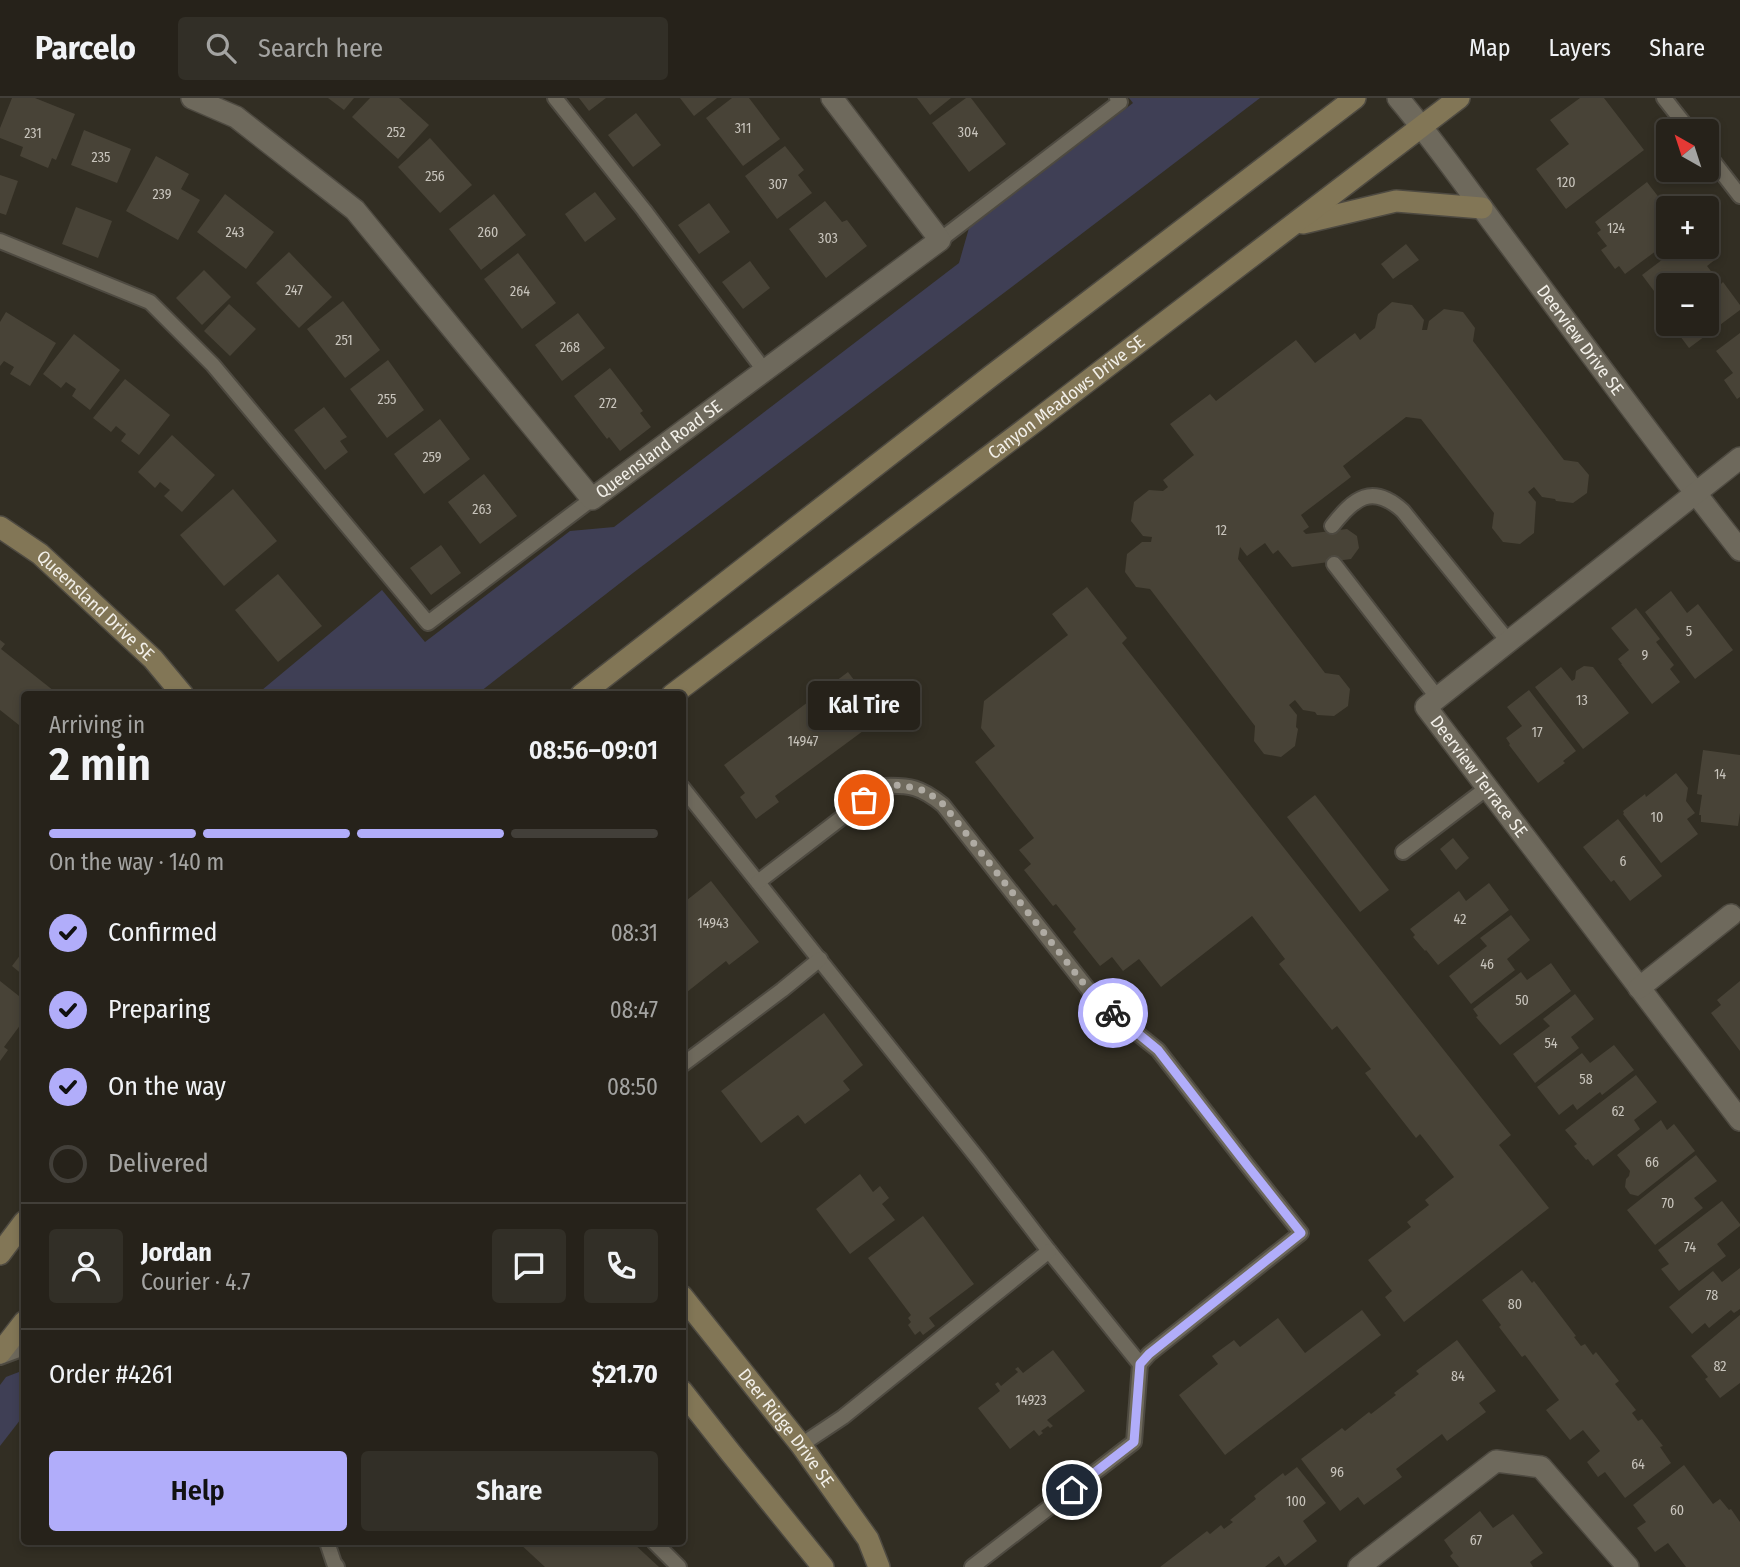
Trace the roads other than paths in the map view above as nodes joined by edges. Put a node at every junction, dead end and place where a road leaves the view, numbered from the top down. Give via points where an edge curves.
1 (192, 98) edge
2 (555, 98) edge
3 (832, 98) edge
4 (1117, 98) edge
5 (1355, 98) edge
6 (1398, 98) edge
7 (1459, 98) edge
8 (1664, 98) edge
9 (1681, 119) edge
10 (1422, 126) junction
11 (1719, 169) edge
12 (1740, 196) edge
13 (1482, 208) junction
14 (1294, 225) junction
15 (940, 240) junction
16 (0, 241) edge
17 (764, 370) junction
18 (1740, 458) edge
19 (1695, 493) junction
20 (592, 499) junction
21 (1332, 526) dead end
22 (0, 527) edge
23 (1740, 550) edge
24 (1334, 564) dead end
25 (1508, 641) junction
26 (180, 691) edge
27 (586, 691) edge
28 (677, 691) edge
29 (1437, 697) junction
30 (1487, 788) junction
31 (686, 792) edge
32 (1403, 852) dead end
33 (758, 882) junction
34 (1731, 915) dead end
35 (820, 960) junction
36 (1639, 988) junction
37 (686, 1062) edge
38 (1740, 1120) edge
39 (21, 1226) edge
40 (1049, 1251) junction
41 (0, 1254) edge
42 (686, 1301) edge
43 (21, 1326) edge
44 (21, 1349) edge
45 (0, 1355) edge
46 (1140, 1364) junction
47 (686, 1396) edge
48 (801, 1446) junction
49 (328, 1545) edge
50 (657, 1545) edge
51 (337, 1567) edge
52 (679, 1567) edge
53 (823, 1567) edge
54 (879, 1567) edge
55 (972, 1567) edge
56 (1359, 1567) edge
57 (1628, 1567) edge

1 - 20 street, Queensland Road SE via 236,117 355,210
2 - 17 lane
3 - 15 street
4 - 15 lane via 1120,102
5 - 27 street
6 - 10 street, Deerview Drive SE
7 - 10 street, Canyon Meadows Drive SE
8 - 9 lane
10 - 13 street, Deerview Drive SE
10 - 14 street, Canyon Meadows Drive SE
11 - 12 lane
13 - 14 street via 1396,201
13 - 19 street, Deerview Drive SE
14 - 28 street, Canyon Meadows Drive SE
15 - 17 street, Queensland Road SE
16 - 20 lane via 150,302 213,365 428,623
17 - 20 street, Queensland Road SE
18 - 19 street, Deerview Terrace SE
19 - 23 street, Deerview Drive SE
19 - 25 street, Deerview Terrace SE
21 - 25 lane via 1345,508 1364,497 1378,495 1392,501
22 - 26 street, Queensland Drive SE via 40,554 153,659
24 - 29 lane
25 - 29 street, Deerview Terrace SE
29 - 30 street, Deerview Terrace SE via 1426,707
30 - 32 lane
30 - 36 street, Deerview Terrace SE
31 - 33 lane
33 - 35 lane
33 - 46 lane via 883,786 926,791 943,804 1099,1003 1158,1050 1301,1233
34 - 36 street
35 - 37 lane
35 - 40 lane
36 - 38 street, Deerview Terrace SE
39 - 41 street
40 - 46 lane
40 - 48 lane
42 - 48 street, Deer Ridge Drive SE
43 - 45 street
44 - 45 lane
46 - 55 lane via 1134,1442
47 - 53 street
48 - 54 street, Deer Ridge Drive SE via 868,1539
49 - 51 lane
50 - 52 lane
56 - 57 street via 1496,1461 1541,1467

